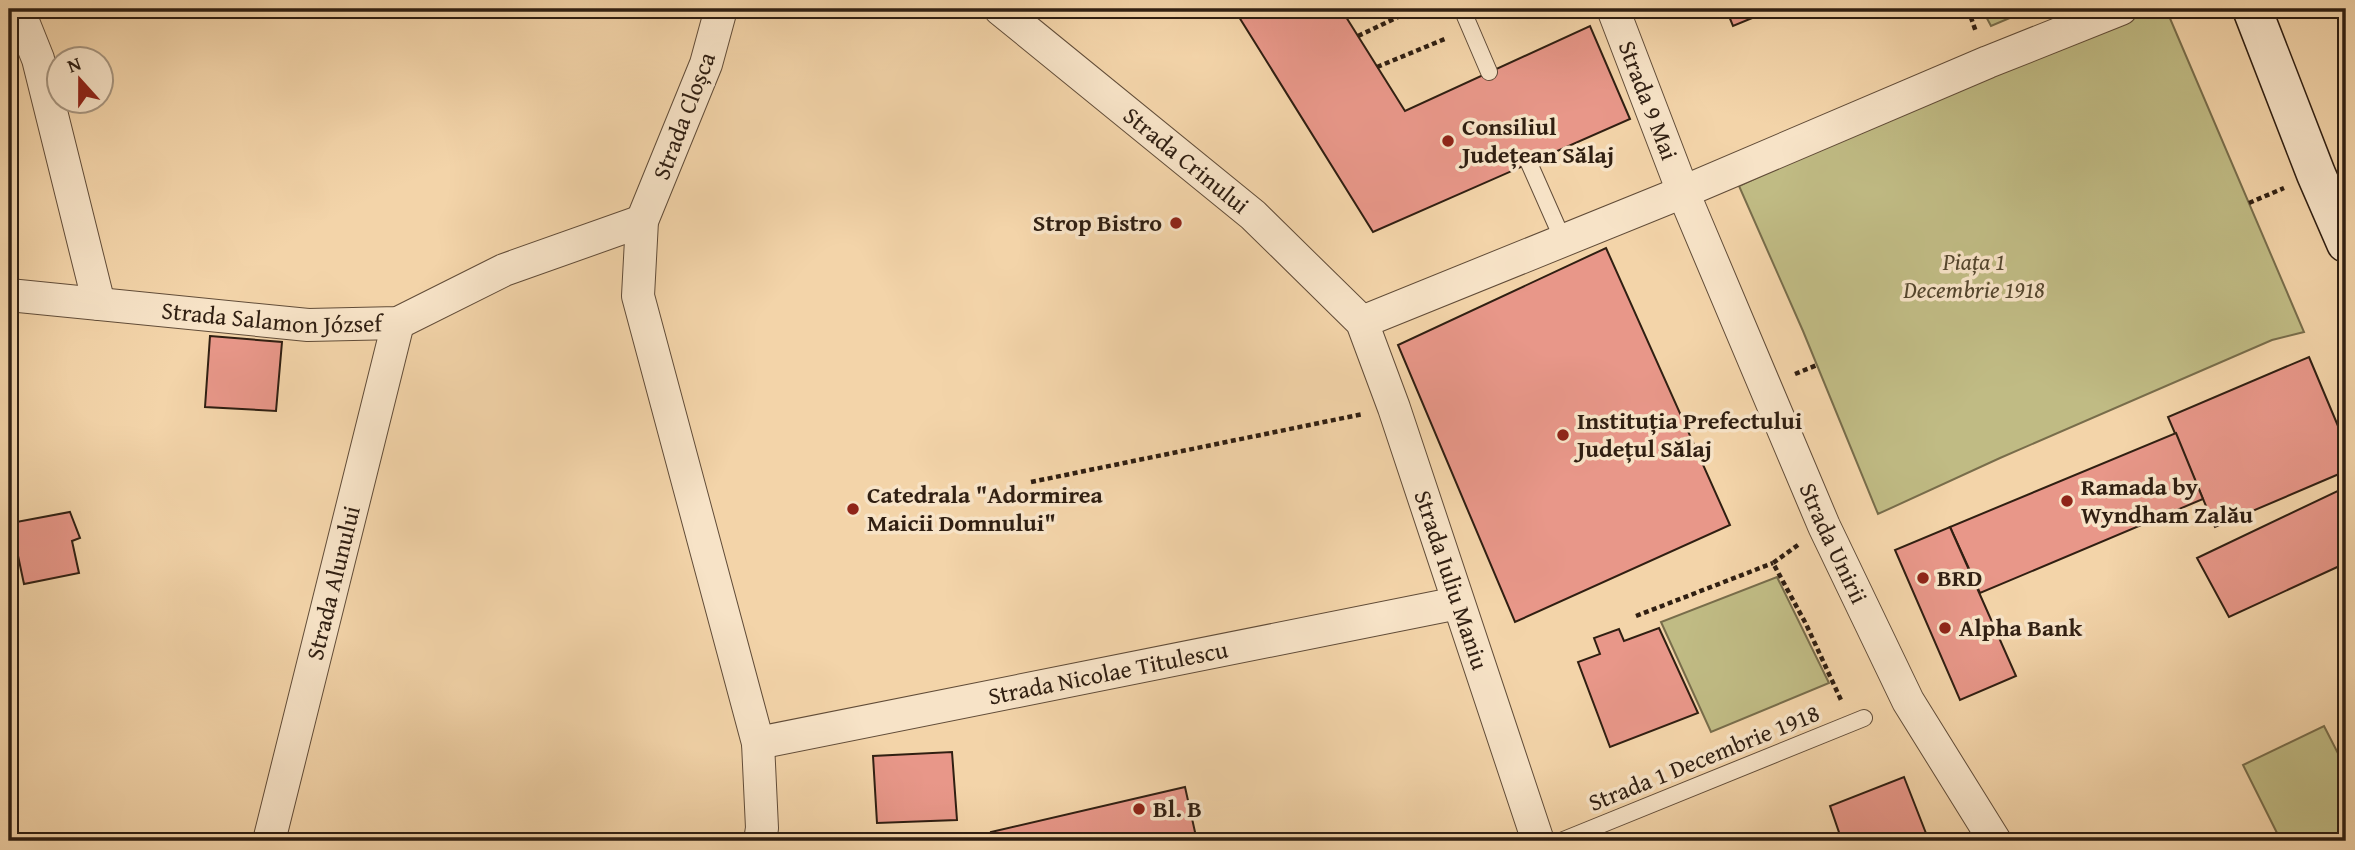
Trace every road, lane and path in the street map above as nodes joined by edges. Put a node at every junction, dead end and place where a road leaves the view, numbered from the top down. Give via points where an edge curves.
1 (18, 9) edge
2 (721, 9) edge
3 (1000, 9) edge
4 (1415, 9) edge
5 (1613, 9) edge
6 (2121, 9) edge
7 (2252, 9) edge
8 (1466, 10) edge
9 (1471, 28) junction
10 (1358, 36) dead end
11 (1377, 67) dead end
12 (1489, 72) dead end
13 (1529, 163) dead end
14 (1683, 192) junction
15 (642, 221) junction
16 (1563, 240) junction
17 (2346, 243) edge
18 (9, 295) edge
19 (99, 304) junction
20 (1362, 322) junction
21 (398, 323) junction
22 (1394, 408) junction
23 (1031, 482) dead end
24 (1824, 526) junction
25 (1773, 563) junction
26 (1458, 603) junction
27 (1636, 616) dead end
28 (1858, 720) joint
29 (758, 743) junction
30 (269, 841) edge
31 (761, 841) edge
32 (1538, 841) edge
33 (1561, 841) edge
34 (1995, 841) edge

1 - 19 street via 37,59
2 - 15 street, Strada Cloșca via 706,64
3 - 20 street, Strada Crinului via 1252,215
4 - 10 path
5 - 14 street, Strada 9 Mai
6 - 14 street
7 - 17 main road
8 - 9 lane
9 - 11 path
9 - 12 lane
13 - 16 lane
14 - 16 street
14 - 24 street, Strada Unirii
15 - 21 street, Strada Salamon József via 504,270
15 - 29 street via 638,296
16 - 20 street
18 - 19 street, Strada Salamon József
19 - 21 street, Strada Salamon József via 308,325
20 - 22 street, Strada Iuliu Maniu
21 - 30 street, Strada Alunului
22 - 23 path
22 - 26 street, Strada Iuliu Maniu
24 - 25 path
24 - 34 street, Strada Unirii via 1908,701
25 - 27 path
25 - 28 path
26 - 29 street, Strada Nicolae Titulescu
26 - 32 street, Strada Iuliu Maniu
28 - 33 lane, Strada 1 Decembrie 1918
29 - 31 street

